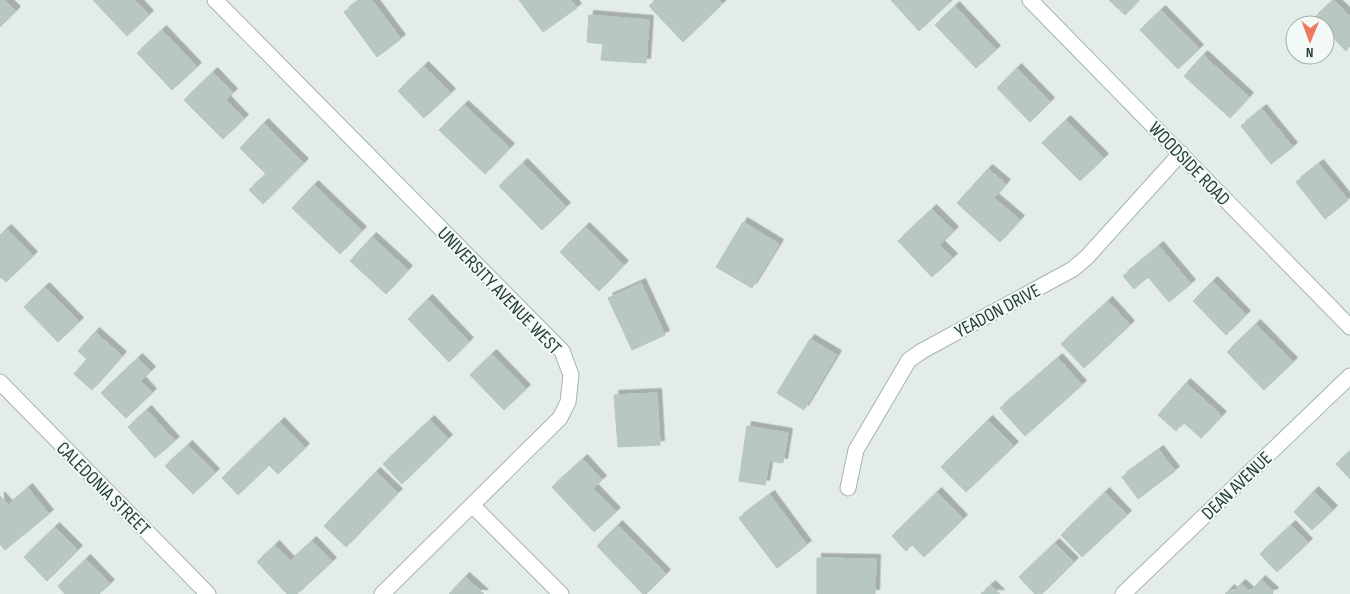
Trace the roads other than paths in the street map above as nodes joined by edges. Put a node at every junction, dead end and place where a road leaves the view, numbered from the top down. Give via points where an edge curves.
1 (215, 0) edge
2 (1030, 0) edge
3 (1180, 153) junction
4 (1350, 327) edge
5 (1350, 376) edge
6 (0, 382) edge
7 (848, 488) dead end
8 (473, 506) junction
9 (208, 594) edge
10 (382, 594) edge
11 (560, 594) edge
12 (1123, 594) edge

1 - 8 street, UNIVERSITY AVENUE WEST via 562,351 571,375 568,402 560,418
2 - 3 street, WOODSIDE ROAD
3 - 4 street, WOODSIDE ROAD
3 - 7 street, YEADON DRIVE via 1073,269 909,360 856,450
5 - 12 street, DEAN AVENUE
6 - 9 street, CALEDONIA STREET
8 - 10 street, UNIVERSITY AVENUE WEST
8 - 11 street

